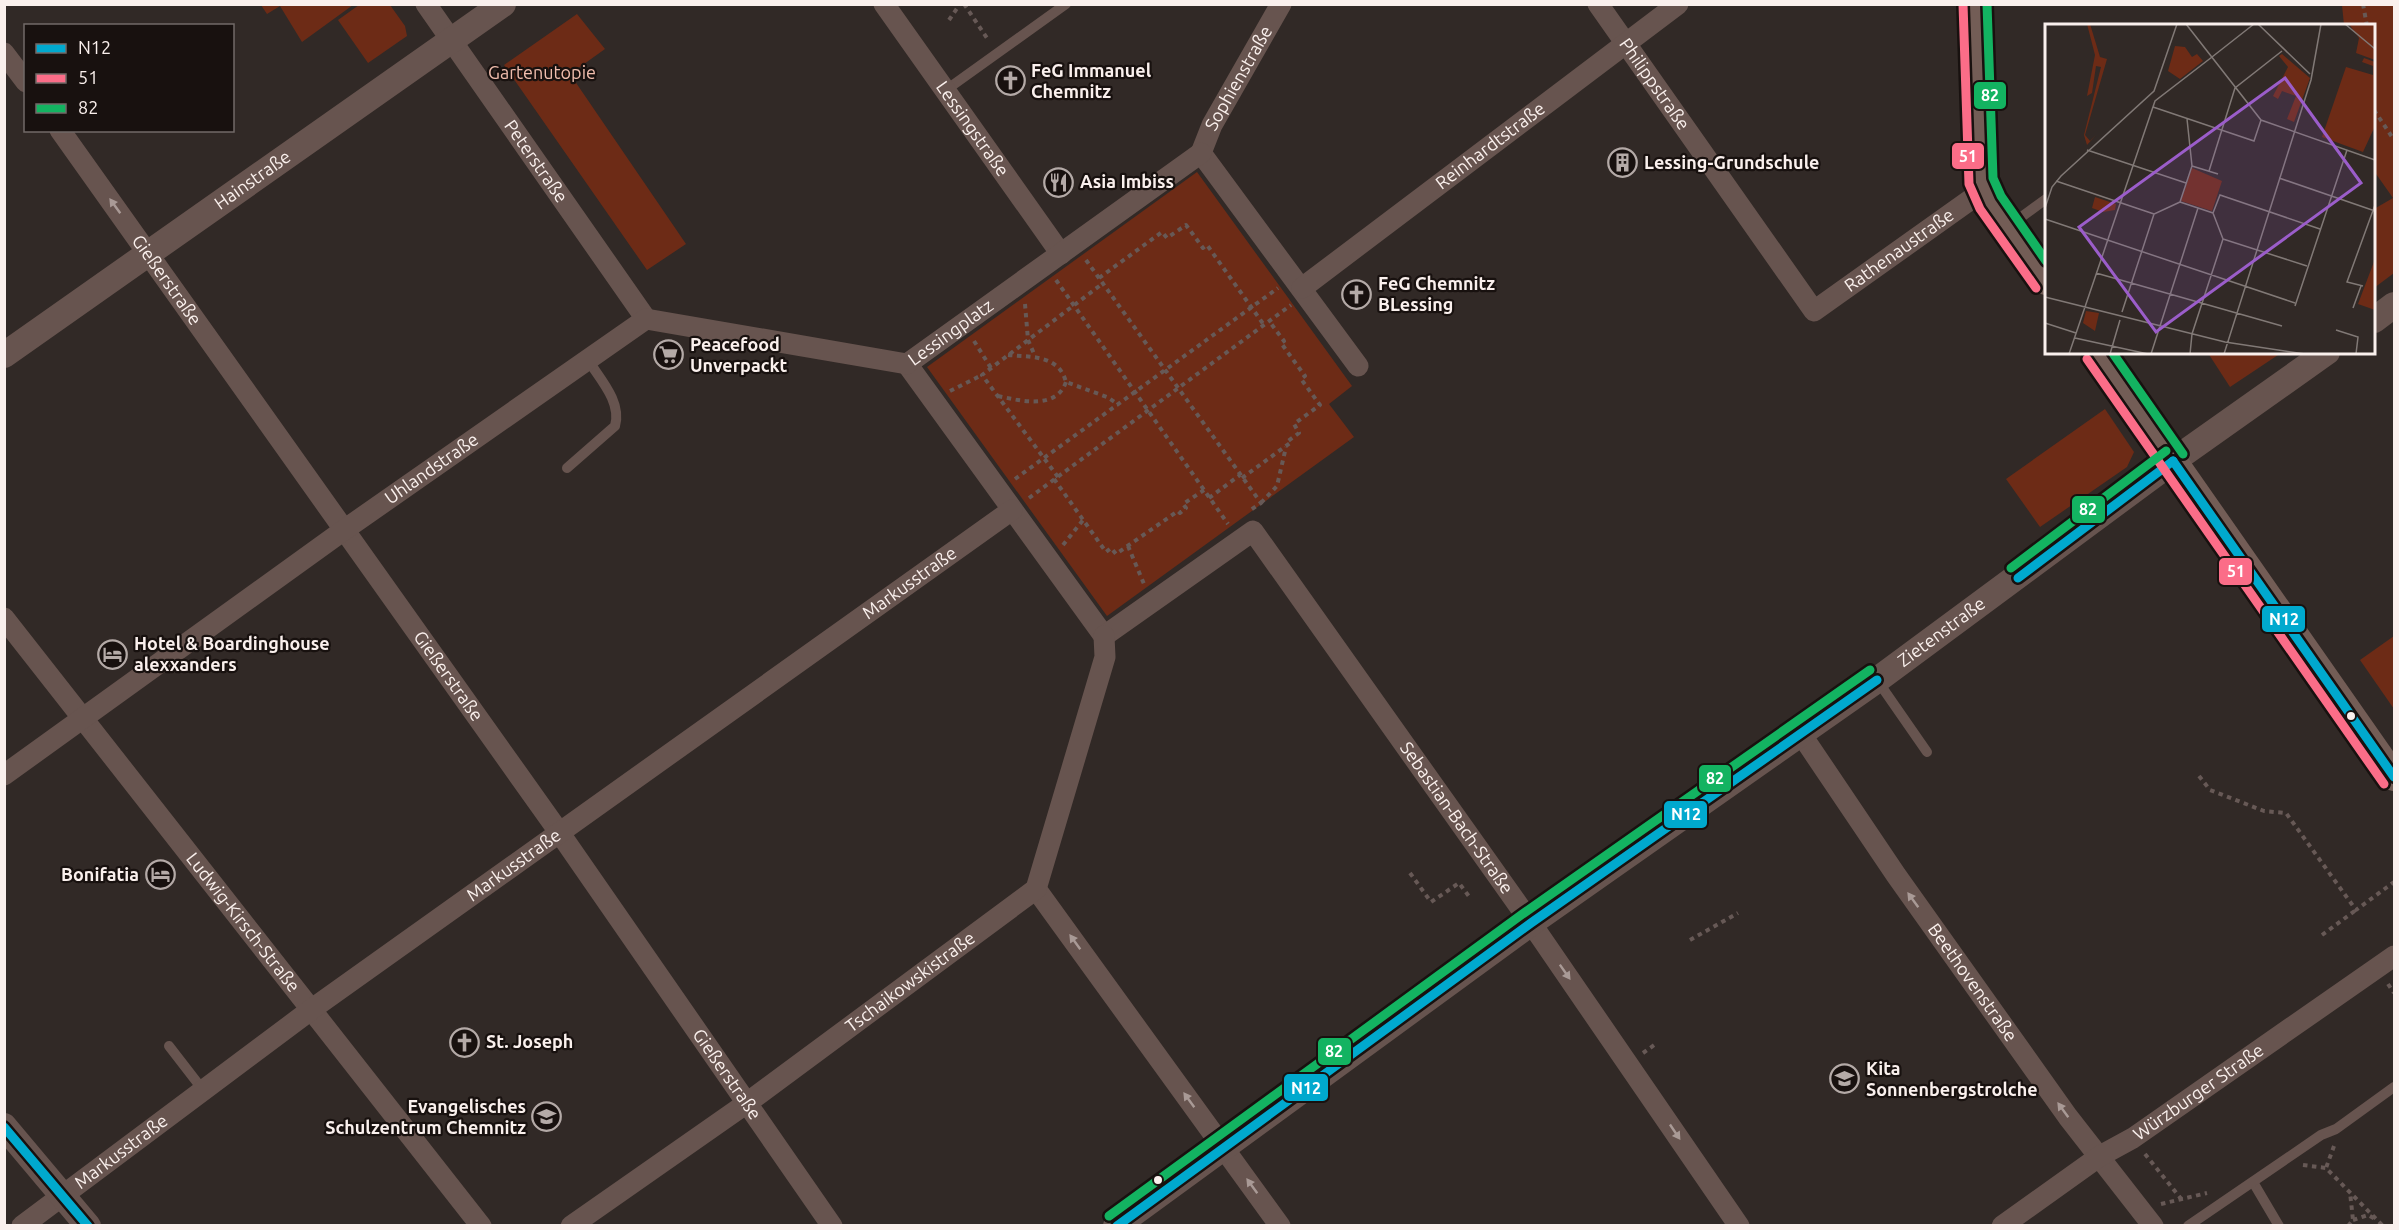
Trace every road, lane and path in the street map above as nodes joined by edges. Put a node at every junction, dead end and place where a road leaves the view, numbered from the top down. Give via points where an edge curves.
1 (426, 4) edge
2 (503, 4) edge
3 (884, 4) edge
4 (962, 4) edge
5 (1066, 4) edge
6 (1281, 4) edge
7 (1598, 4) edge
8 (1678, 4) edge
9 (1975, 4) edge
10 (2363, 4) edge
11 (949, 20) dead end
12 (2367, 24) edge
13 (452, 41) junction
14 (1626, 42) junction
15 (997, 52) junction
16 (4, 53) edge
17 (24, 79) edge
18 (946, 90) junction
19 (2375, 113) edge
20 (61, 132) edge
21 (2394, 140) edge
22 (1201, 153) junction
23 (1984, 190) junction
24 (2045, 200) edge
25 (2008, 226) junction
26 (149, 253) junction
27 (1060, 254) junction
28 (1099, 278) junction
29 (2045, 280) edge
30 (1022, 281) junction
31 (1103, 283) junction
32 (1300, 286) junction
33 (1073, 305) junction
34 (2394, 305) edge
35 (1251, 307) junction
36 (1814, 311) joint
37 (646, 319) junction
38 (2375, 319) edge
39 (1269, 321) junction
40 (964, 323) junction
41 (1264, 325) junction
42 (1028, 340) junction
43 (2098, 354) edge
44 (2324, 354) edge
45 (4, 355) edge
46 (1008, 355) junction
47 (1035, 356) junction
48 (588, 360) junction
49 (907, 364) junction
50 (1358, 366) dead end
51 (991, 368) junction
52 (1166, 371) junction
53 (982, 375) junction
54 (1066, 382) junction
55 (1178, 388) junction
56 (1135, 393) junction
57 (997, 396) junction
58 (932, 399) junction
59 (1119, 405) junction
60 (1147, 410) junction
61 (1286, 447) junction
62 (1044, 459) junction
63 (2173, 461) junction
64 (567, 468) dead end
65 (1241, 476) junction
66 (1056, 478) junction
67 (1204, 490) junction
68 (998, 491) junction
69 (1209, 498) junction
70 (1261, 503) junction
71 (1012, 510) junction
72 (1083, 520) junction
73 (1244, 523) junction
74 (344, 530) junction
75 (1128, 546) junction
76 (1050, 562) junction
77 (1152, 602) junction
78 (4, 618) edge
79 (1104, 636) junction
80 (1877, 680) junction
81 (81, 718) junction
82 (1801, 734) junction
83 (1927, 752) dead end
84 (4, 775) edge
85 (2199, 776) dead end
86 (2394, 777) edge
87 (559, 832) junction
88 (1410, 873) dead end
89 (2394, 882) edge
90 (1036, 890) junction
91 (1471, 899) dead end
92 (2356, 910) junction
93 (1738, 913) dead end
94 (1532, 923) junction
95 (2322, 935) dead end
96 (1690, 940) dead end
97 (2394, 956) edge
98 (312, 1009) junction
99 (169, 1046) dead end
100 (2394, 1087) edge
101 (203, 1090) junction
102 (747, 1103) junction
103 (4, 1126) edge
104 (2336, 1129) junction
105 (2133, 1138) junction
106 (1223, 1148) junction
107 (2100, 1156) junction
108 (2253, 1182) junction
109 (2350, 1191) junction
110 (62, 1194) junction
111 (2235, 1194) junction
112 (2182, 1200) junction
113 (2140, 1208) junction
114 (2353, 1220) junction
115 (2378, 1220) junction
116 (22, 1226) edge
117 (88, 1226) edge
118 (481, 1226) edge
119 (571, 1226) edge
120 (832, 1226) edge
121 (1116, 1226) edge
122 (1280, 1226) edge
123 (1739, 1226) edge
124 (2002, 1226) edge
125 (2153, 1226) edge
126 (2188, 1226) edge
127 (2279, 1226) edge
128 (2348, 1226) edge
129 (2383, 1226) edge

1 - 13 street, Peterstraße
2 - 13 street, Hainstraße
3 - 18 street, Lessingstraße
4 - 11 path
4 - 15 path
5 - 15 lane
6 - 22 street, Sophienstraße via 1212,125
7 - 14 street, Philippstraße
8 - 14 street, Reinhardtstraße
9 - 23 main road via 1979,168
10 - 12 path
13 - 26 street, Hainstraße
13 - 37 street, Peterstraße
14 - 32 street, Reinhardtstraße
14 - 36 street, Philippstraße
15 - 18 lane
16 - 17 street
18 - 27 street, Lessingstraße
19 - 21 path
26 -> 20 street, Gießerstraße
22 - 27 street, Lessingplatz
22 - 32 street
23 - 25 main road
23 - 36 street, Rathenaustraße
24 - 25 lane
25 - 29 main road
26 - 45 street, Hainstraße
26 - 74 street, Gießerstraße
27 - 28 path
27 - 30 street, Lessingplatz
27 - 33 path
28 - 31 path
28 - 35 path via 1162,232 1167,238 1186,225 1203,248 1207,245
30 - 40 street, Lessingplatz
30 - 42 path
31 - 33 path
31 - 52 path
32 - 35 path
32 - 39 path
32 - 50 street
33 - 42 path
33 - 56 path
34 - 38 street
35 - 41 path
35 - 52 path
37 - 48 street, Uhlandstraße
37 - 49 street
39 - 41 path
39 - 61 path via 1320,405 1293,424 1299,433
40 - 49 street, Lessingplatz
40 - 51 path
41 - 55 path
42 - 46 path
42 - 47 path
43 - 63 main road
44 - 63 street, Zietenstraße
46 - 47 path
46 - 51 path
47 - 54 path via 1059,366
48 - 64 lane via 613,399 617,418 615,426
48 - 74 street, Uhlandstraße
49 - 58 street, Lessingplatz
51 - 53 path
52 - 55 path
52 - 56 path
53 - 57 path
53 - 58 path
54 - 57 path via 1062,393 1052,399 1034,402
54 - 59 path
55 - 60 path
55 - 65 path
56 - 59 path
56 - 60 path
57 - 62 path
58 - 68 street, Lessingplatz
59 - 62 path
60 - 66 path
60 - 67 path
61 - 65 path
61 - 70 path via 1278,486
62 - 66 path
62 - 68 path
63 - 80 street, Zietenstraße
63 - 86 main road
65 - 69 path
65 - 70 path
66 - 71 path
66 - 72 path
67 - 69 path
67 - 75 path via 1183,504 1186,508 1180,513
68 - 71 street, Lessingplatz
69 - 73 path via 1229,526
70 - 73 path
71 - 76 street, Lessingplatz
71 - 87 street, Markusstraße
72 - 75 path via 1106,552 1112,548 1116,554
72 - 76 path
73 - 77 street
73 - 94 street, Sebastian-Bach-Straße
74 - 81 street, Uhlandstraße
74 - 87 street, Gießerstraße
75 - 77 path
76 - 79 street, Lessingplatz
77 - 79 street
78 - 81 street, Ludwig-Kirsch-Straße
79 - 90 street via 1105,657
80 - 82 street, Zietenstraße
80 - 83 lane
81 - 84 street, Uhlandstraße
81 - 98 street, Ludwig-Kirsch-Straße
82 - 94 street, Zietenstraße
107 -> 82 street, Beethovenstraße via 1896,875
85 - 92 path via 2210,790 2264,811 2286,813
87 - 98 street, Markusstraße
87 - 102 street, Gießerstraße
88 - 91 path via 1431,902 1459,882
89 - 92 path
90 - 102 street, Tschaikowskistraße
106 -> 90 street
92 - 95 path
93 - 96 path
94 - 106 street, Zietenstraße
94 -> 123 street, Sebastian-Bach-Straße
97 - 105 street, Würzburger Straße
98 - 101 street, Markusstraße
98 - 118 street, Ludwig-Kirsch-Straße
99 - 101 lane
100 - 104 lane
101 - 110 street, Markusstraße
102 - 119 street, Tschaikowskistraße
102 - 120 street, Gießerstraße
103 - 110 street
104 - 108 lane via 2321,1135
104 - 109 path via 2326,1168
105 - 107 street, Würzburger Straße
105 - 112 path
106 - 121 street, Zietenstraße
122 -> 106 street
107 - 113 street, Beethovenstraße
107 - 124 street, Würzburger Straße
108 - 111 lane
108 - 127 lane
109 - 114 path
109 - 115 path
110 - 116 street, Markusstraße
110 - 117 street
111 - 112 path via 2227,1188
111 - 126 lane
112 - 113 path
113 - 125 street, Beethovenstraße
114 - 115 path via 2368,1215
114 - 128 path
115 - 129 path

